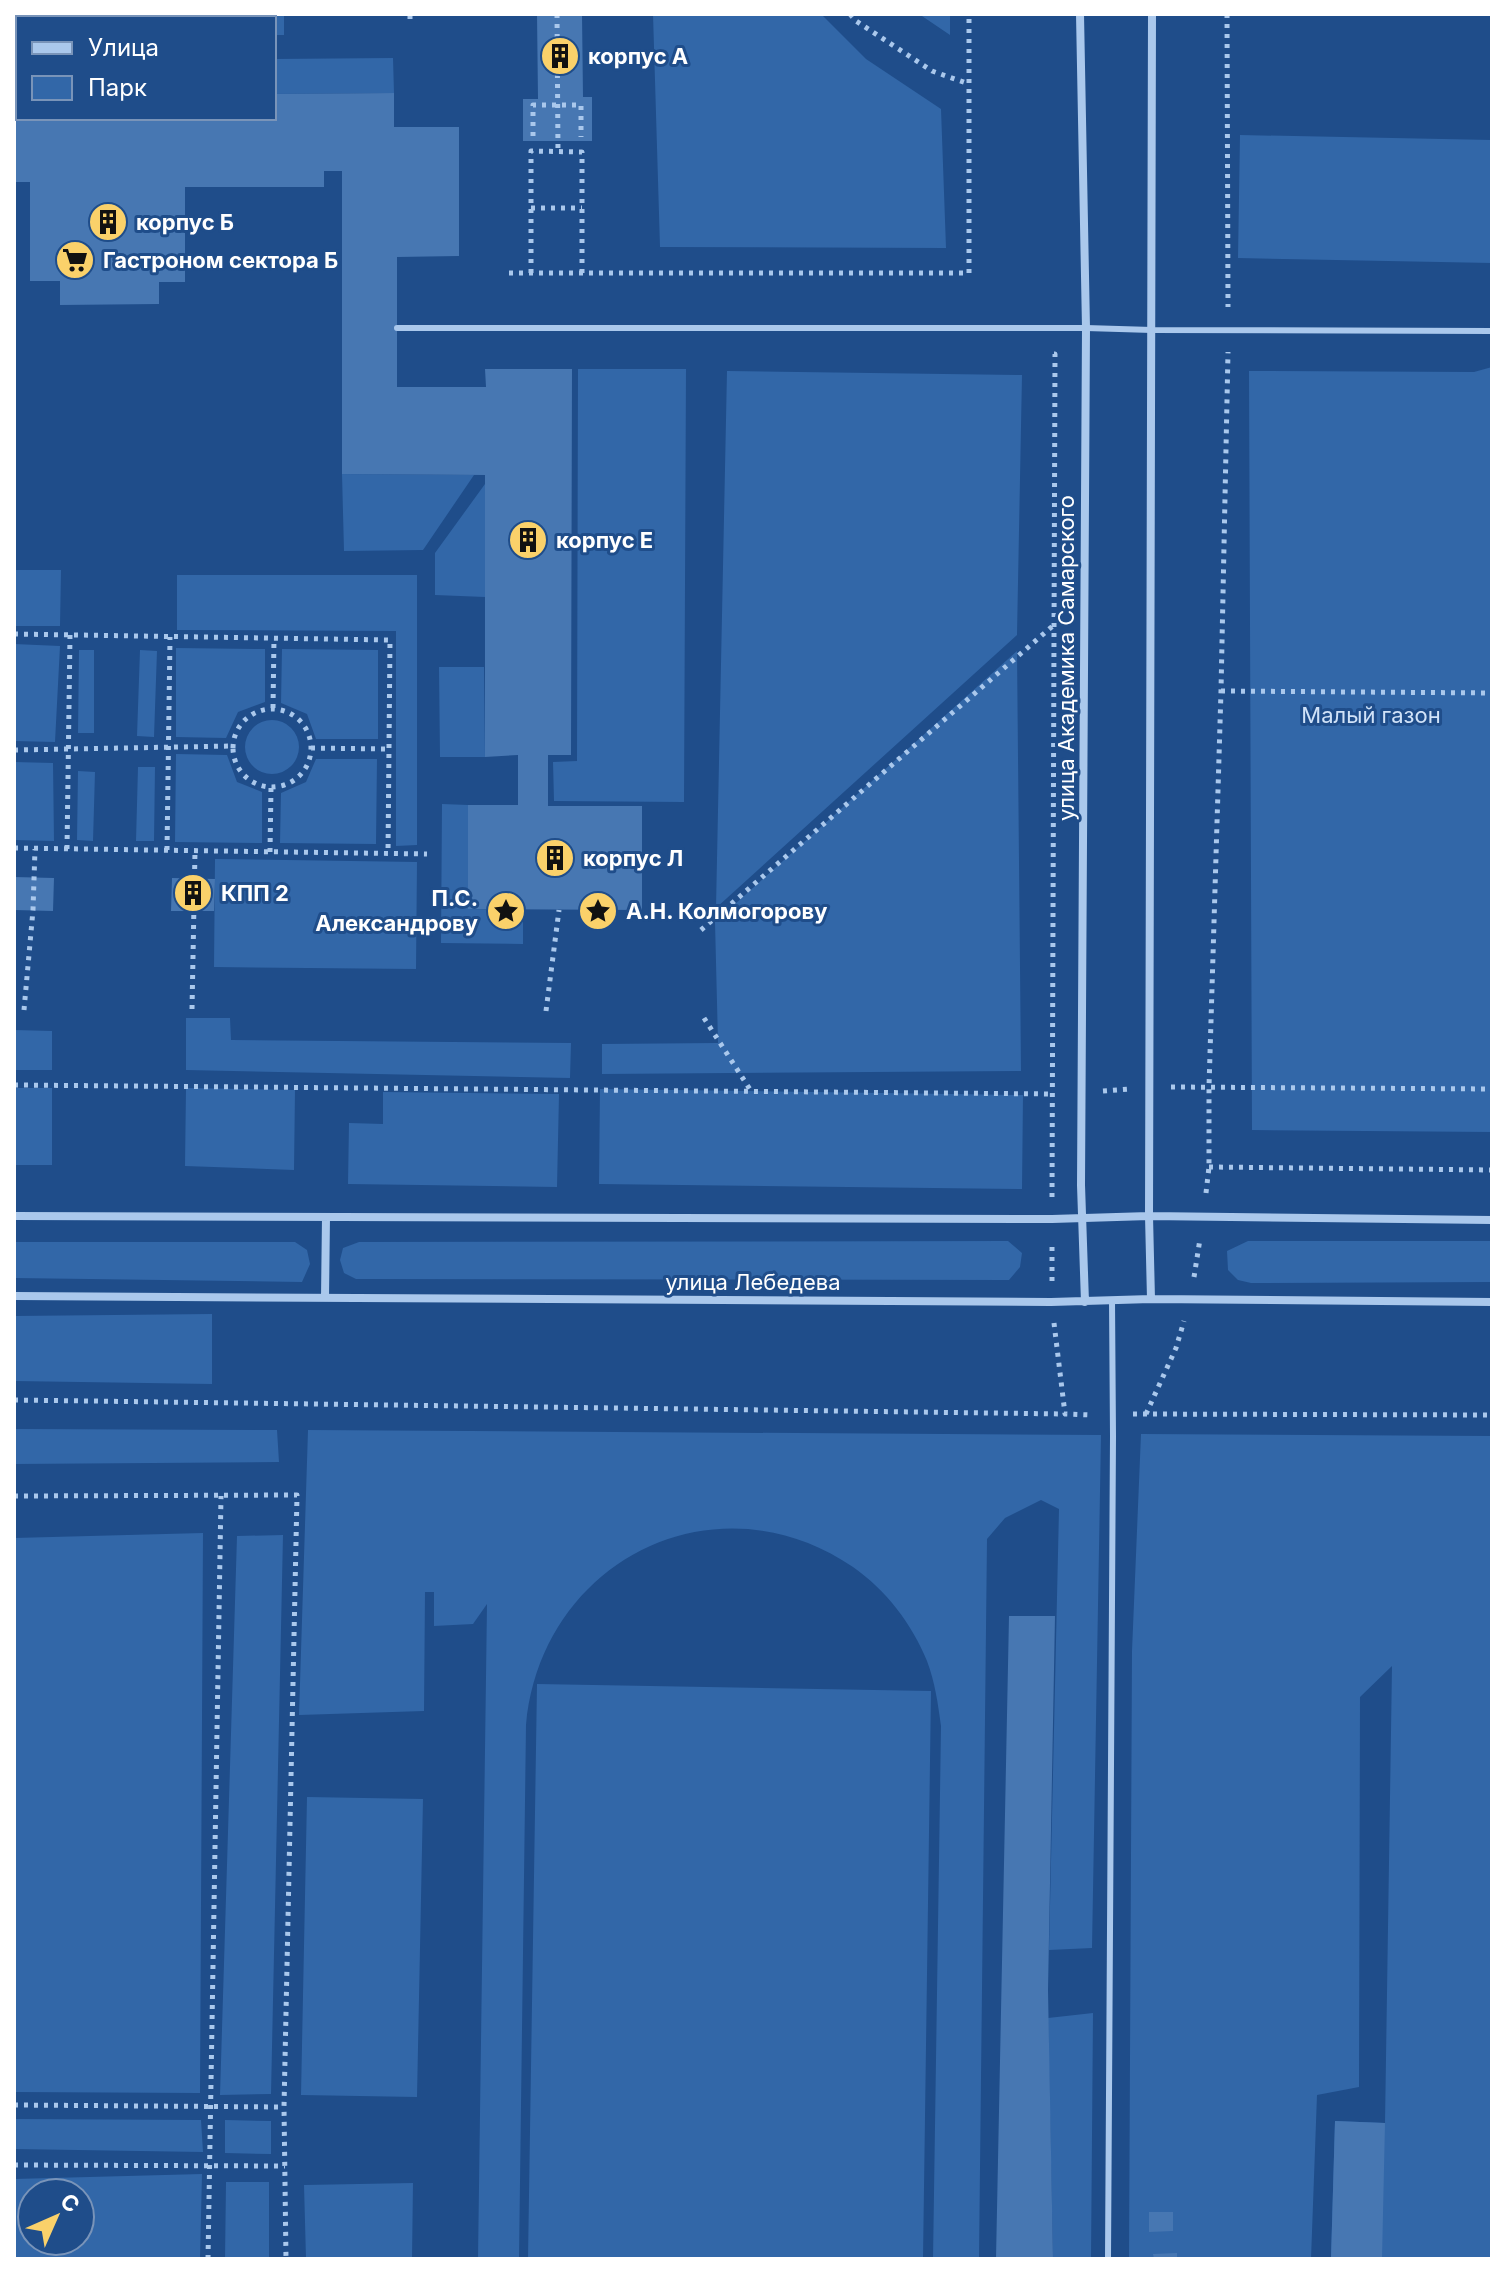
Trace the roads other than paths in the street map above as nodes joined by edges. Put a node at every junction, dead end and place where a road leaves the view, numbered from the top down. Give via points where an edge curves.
1 (1080, 14) edge
2 (1152, 14) edge
3 (397, 328) dead end
4 (1086, 328) junction
5 (1152, 330) junction
6 (1492, 331) edge
7 (14, 1216) edge
8 (1149, 1216) junction
9 (326, 1217) junction
10 (1082, 1218) junction
11 (1492, 1220) edge
12 (14, 1296) edge
13 (325, 1298) junction
14 (1151, 1299) junction
15 (1112, 1301) junction
16 (1085, 1302) junction
17 (1492, 1302) edge
18 (1108, 2259) edge

1 - 4 street, улица Академика Самарского
2 - 5 street
3 - 4 lane
4 - 5 lane
4 - 10 street, улица Академика Самарского
5 - 6 lane
5 - 8 street
7 - 9 street
8 - 10 street
8 - 11 street
8 - 14 street
9 - 10 street
9 - 13 street
10 - 16 street, улица Академика Самарского
12 - 13 street, улица Лебедева
13 - 16 street, улица Лебедева
14 - 15 street, улица Лебедева
14 - 17 street, улица Лебедева
15 - 16 street, улица Лебедева
15 - 18 lane

